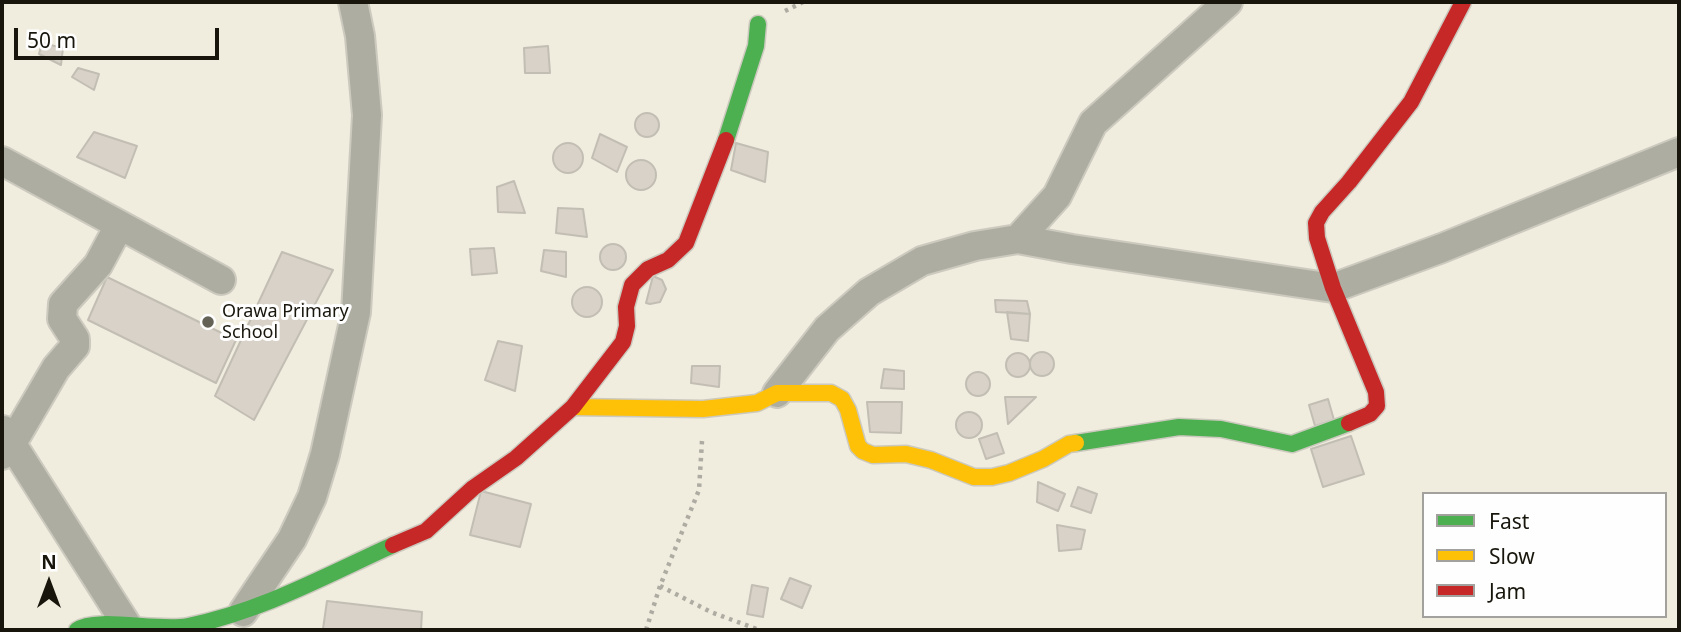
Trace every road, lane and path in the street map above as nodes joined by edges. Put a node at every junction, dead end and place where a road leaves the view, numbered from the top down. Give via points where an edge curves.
1 (353, 2) edge
2 (1228, 2) edge
3 (1463, 2) edge
4 (758, 24) dead end
5 (1679, 152) edge
6 (2, 161) edge
7 (119, 226) junction
8 (1018, 239) junction
9 (221, 281) dead end
10 (1333, 288) junction
11 (777, 393) junction
12 (573, 407) junction
13 (703, 409) junction
14 (5, 443) edge
15 (660, 586) junction
16 (243, 612) junction
17 (129, 629) edge
18 (77, 630) edge
19 (646, 630) edge
20 (759, 630) edge

1 - 16 street via 367,115 356,312 312,497 292,539
2 - 8 street via 1093,123 1057,196
3 - 10 street via 1410,102 1316,223
4 - 12 street via 736,114 686,243 632,285 623,342
5 - 10 street
6 - 7 street
7 - 9 street
7 - 14 street via 98,265 63,304 62,318 75,346
8 - 10 street
8 - 11 street via 922,261 869,292 827,328
10 - 11 street via 1376,392 1377,406 1370,414 1292,444 1221,429 1179,426 1069,444 1009,473 974,477 906,454 863,452 848,410 842,399 831,393
11 - 13 street via 757,403
12 - 13 street
12 - 16 street via 426,531
13 - 15 path via 699,490
14 - 17 street
15 - 19 path
15 - 20 path
16 - 17 street via 186,628
17 - 18 street via 98,623

